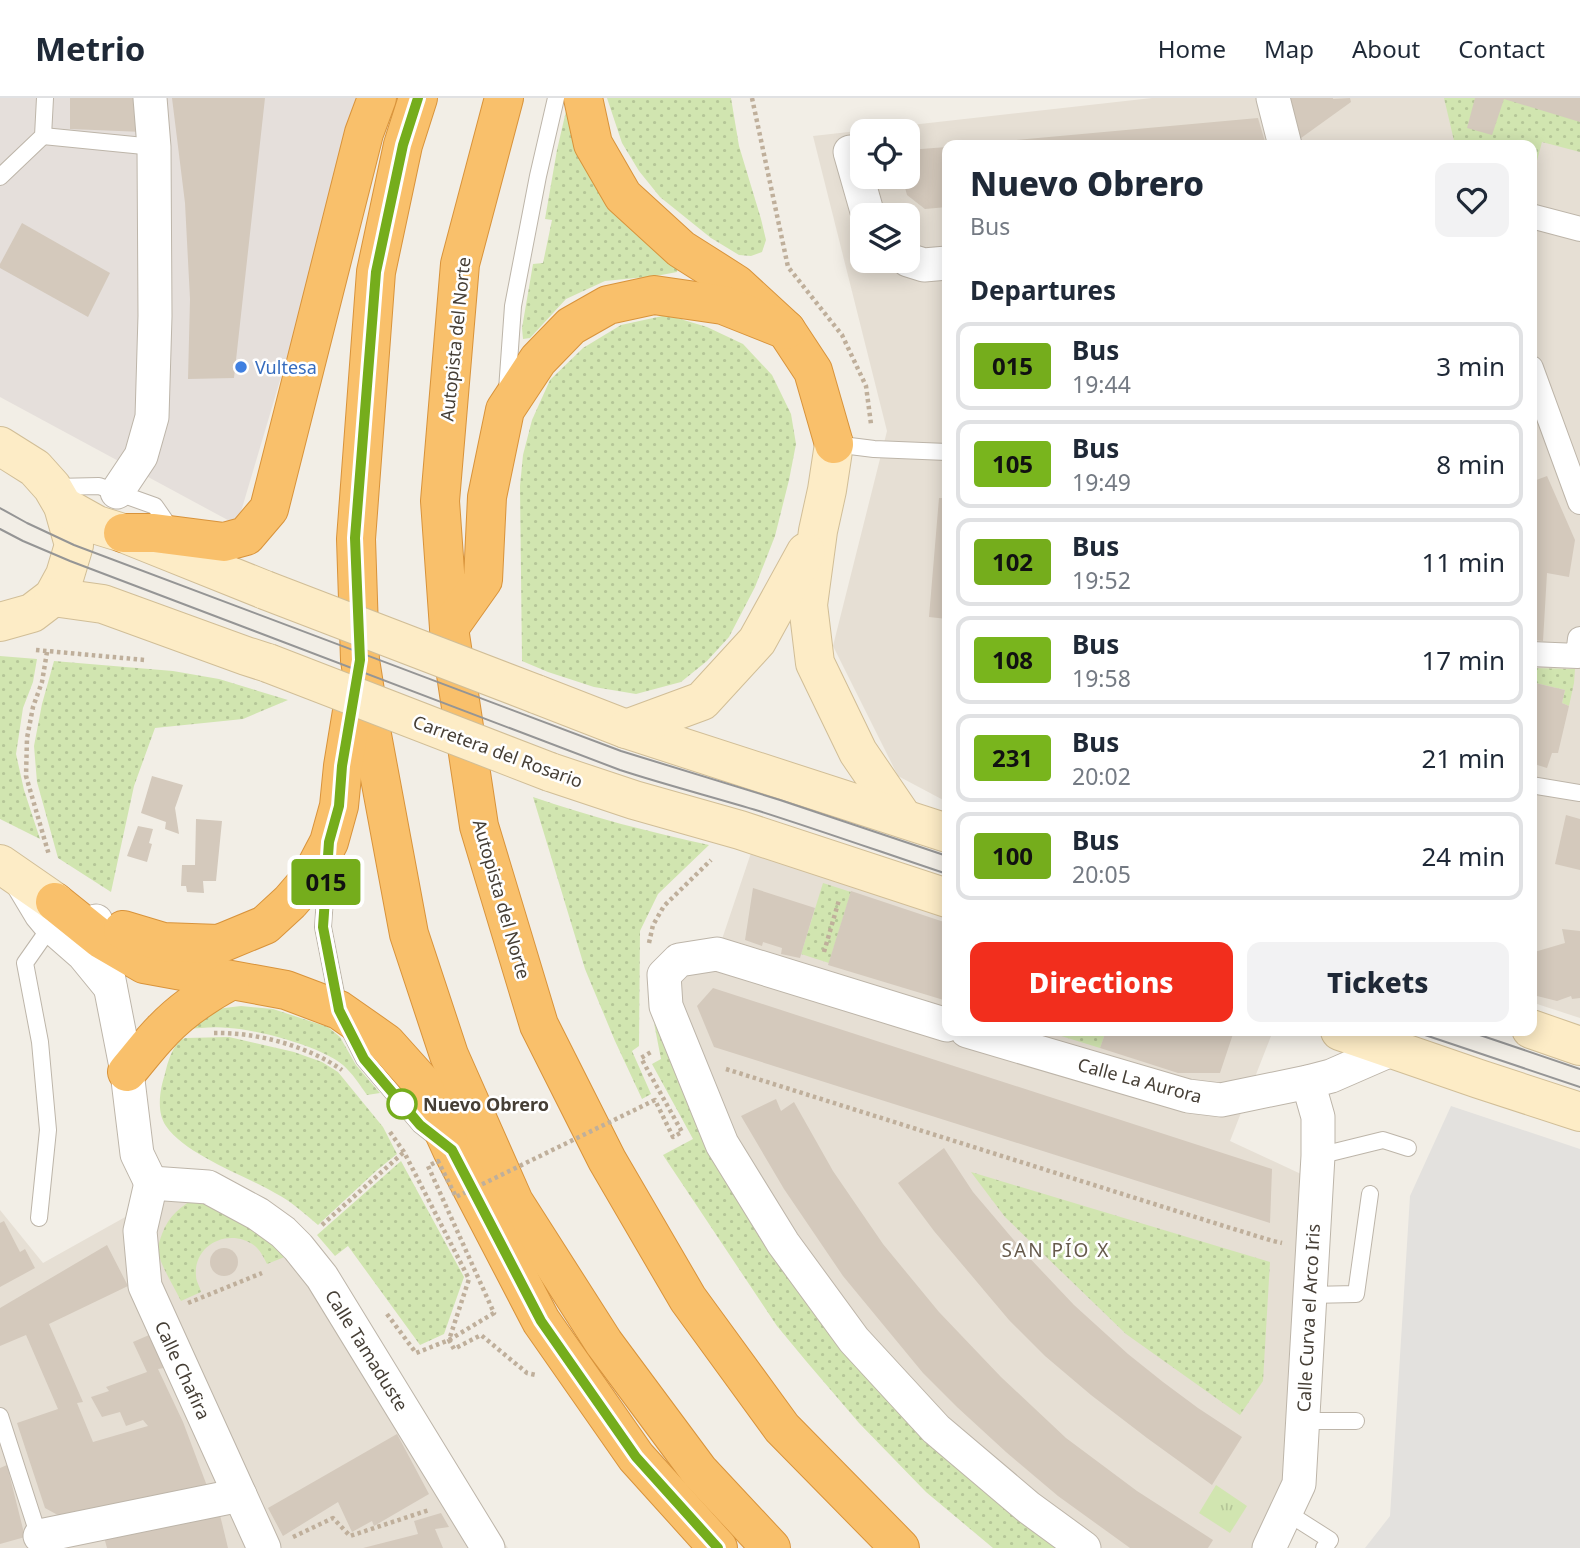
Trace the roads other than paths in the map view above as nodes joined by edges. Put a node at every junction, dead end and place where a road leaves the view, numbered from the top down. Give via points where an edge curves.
1 (45, 98) edge
2 (150, 98) edge
3 (377, 98) edge
4 (418, 98) edge
5 (504, 98) edge
6 (556, 98) edge
7 (583, 98) edge
8 (1273, 98) edge
9 (43, 136) junction
10 (1284, 140) edge
11 (154, 147) junction
12 (0, 177) edge
13 (1537, 218) edge
14 (1580, 229) edge
15 (942, 263) edge
16 (920, 264) edge
17 (786, 330) junction
18 (1537, 384) edge
19 (505, 410) junction
20 (834, 444) junction
21 (0, 446) edge
22 (942, 452) edge
23 (117, 492) junction
24 (58, 496) junction
25 (1580, 502) edge
26 (818, 531) junction
27 (122, 533) joint
28 (184, 548) junction
29 (52, 597) junction
30 (0, 622) edge
31 (449, 628) junction
32 (1580, 639) edge
33 (1537, 654) edge
34 (360, 660) junction
35 (626, 729) junction
36 (1537, 786) edge
37 (1580, 793) edge
38 (903, 818) junction
39 (942, 831) edge
40 (329, 842) junction
41 (34, 893) edge
42 (942, 896) edge
43 (99, 930) junction
44 (230, 981) junction
45 (111, 988) junction
46 (339, 1010) junction
47 (942, 1023) edge
48 (1537, 1031) edge
49 (984, 1036) edge
50 (1355, 1036) edge
51 (1580, 1046) edge
52 (1393, 1049) junction
53 (127, 1072) junction
54 (1308, 1082) junction
55 (1580, 1112) edge
56 (1408, 1148) dead end
57 (1318, 1156) junction
58 (151, 1184) junction
59 (1370, 1194) dead end
60 (39, 1218) dead end
61 (1309, 1294) junction
62 (0, 1416) edge
63 (1303, 1421) junction
64 (1356, 1421) dead end
65 (240, 1495) junction
66 (1286, 1512) junction
67 (41, 1542) edge
68 (278, 1543) edge
69 (488, 1548) edge
70 (718, 1548) edge
71 (771, 1548) edge
72 (900, 1548) edge
73 (1084, 1548) edge
74 (1269, 1548) edge
75 (1324, 1548) edge

1 - 9 lane
2 - 11 street
3 - 28 highway via 364,133 269,509 246,536
4 - 34 highway via 403,145 376,272 355,538
5 - 31 highway, Autopista del Norte via 460,264 440,501
6 - 19 lane via 513,306
7 - 17 highway via 593,144 623,195 681,248 736,284
8 - 10 street
9 - 11 lane
9 - 12 lane
11 - 23 street via 152,417 141,456
13 - 14 street
15 - 16 street
17 - 19 highway via 723,305 654,295 608,304 570,326 538,360
17 - 20 highway via 813,371
18 - 25 street
19 - 31 highway via 487,496 483,580
20 - 22 lane
20 - 26 main road
21 - 24 main road via 34,468
23 - 24 lane via 100,486
23 - 28 lane via 155,506
24 - 27 main road via 97,525
24 - 29 main road via 74,545
26 - 35 main road via 757,641 702,701
26 - 38 main road via 808,605 815,663 858,752
27 - 28 highway via 154,533
28 - 35 main road, bridge via 265,590
29 - 30 main road via 32,613
29 - 42 main road, Carretera del Rosario, bridge via 103,604 550,772
31 - 72 highway, Autopista del Norte via 479,826 539,1025 607,1160 688,1299 782,1428
32 - 33 street via 1578,656
34 - 40 highway via 339,806
34 - 71 highway via 409,934 449,1055 514,1202 604,1343 667,1429 699,1471
35 - 38 main road
36 - 37 lane
38 - 39 main road
40 - 43 highway via 309,880 290,902 265,925 219,944 163,942
40 - 46 lane via 323,927
41 - 43 highway
41 - 45 street
41 - 60 lane via 25,963 40,1042 48,1130
43 - 44 highway via 144,964
43 - 45 street
44 - 46 highway via 286,990
44 - 53 highway via 164,1028
45 - 53 street
46 - 70 highway via 386,1043 421,1082 541,1321 636,1457
47 - 73 street via 718,954 679,960 664,975 666,1006 722,1144 783,1243 854,1340 936,1429
48 - 51 main road
49 - 54 street, Calle La Aurora via 1188,1096 1221,1100
50 - 52 main road
52 - 54 street, Calle La Aurora
52 - 55 main road
53 - 58 street via 137,1154
54 - 57 street, Calle Curva el Arco Iris via 1318,1117
56 - 57 lane via 1383,1140
57 - 61 street, Calle Curva el Arco Iris
58 - 65 street, Calle Chafira via 140,1231 145,1286
58 - 69 street, Calle Tamaduste via 208,1187 258,1214 298,1247 322,1277
59 - 61 lane via 1356,1294
61 - 63 street, Calle Curva el Arco Iris
62 - 67 lane
63 - 64 lane
63 - 66 street, Calle Curva el Arco Iris via 1299,1484
65 - 67 street
65 - 68 street, Calle Chafira
66 - 74 street, Calle Curva el Arco Iris
66 - 75 lane via 1330,1540

